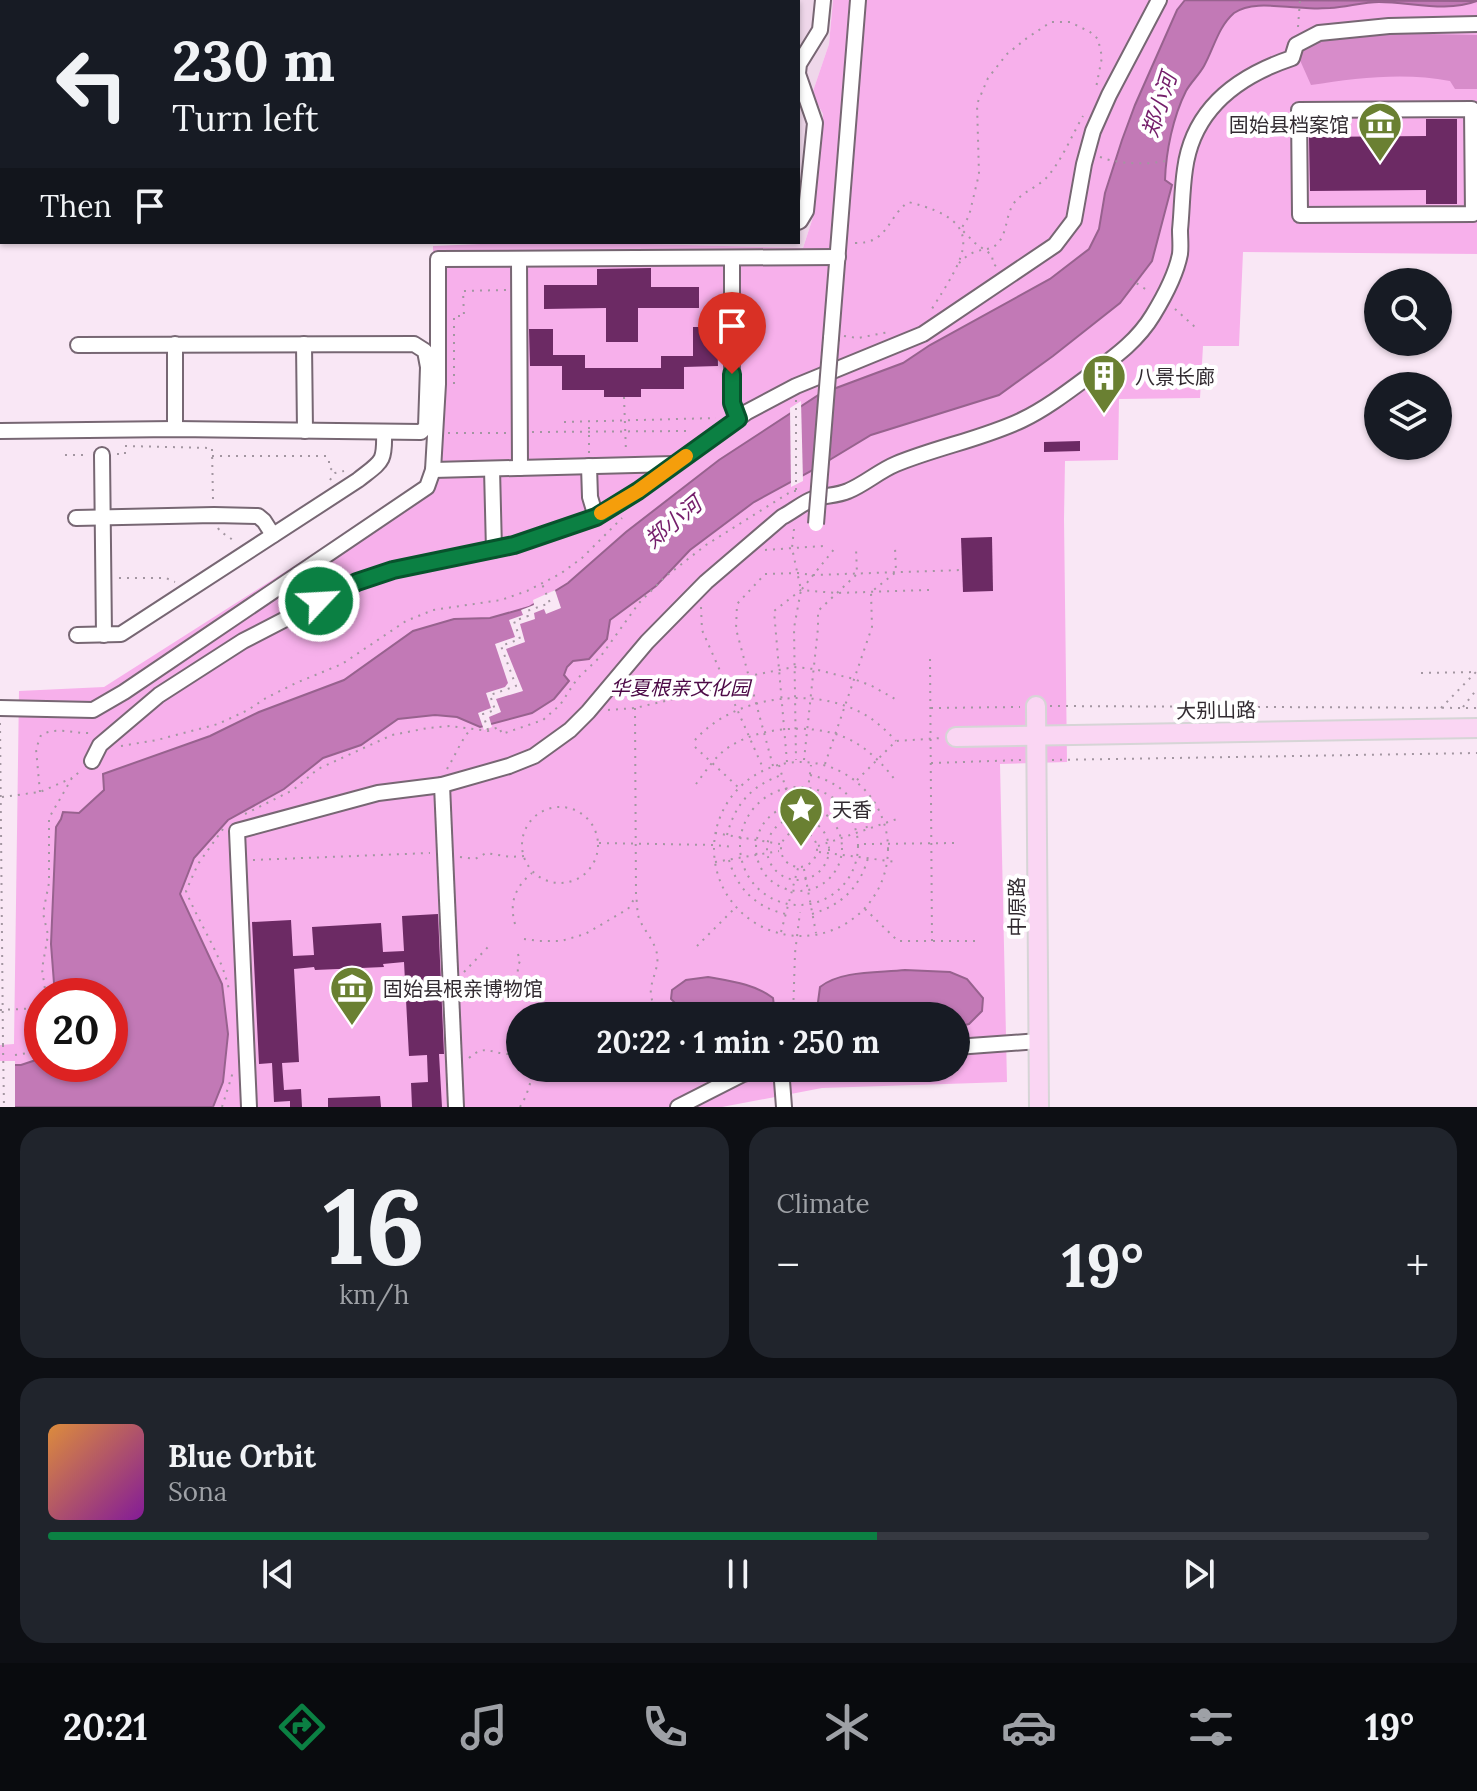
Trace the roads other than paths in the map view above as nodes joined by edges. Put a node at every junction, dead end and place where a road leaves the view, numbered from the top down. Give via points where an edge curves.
1 (823, 0) edge
2 (858, 0) edge
3 (1159, 0) edge
4 (1477, 24) edge
5 (800, 62) edge
6 (800, 79) edge
7 (1475, 161) edge
8 (800, 221) edge
9 (680, 244) edge
10 (838, 250) junction
11 (679, 258) junction
12 (732, 258) junction
13 (519, 259) junction
14 (175, 344) junction
15 (304, 344) junction
16 (78, 345) dead end
17 (736, 414) junction
18 (175, 429) junction
19 (0, 431) edge
20 (305, 431) junction
21 (384, 432) junction
22 (102, 455) road end
23 (674, 464) junction
24 (589, 466) junction
25 (520, 468) junction
26 (492, 469) junction
27 (433, 470) junction
28 (103, 517) junction
29 (596, 517) junction
30 (76, 518) dead end
31 (816, 524) dead end
32 (273, 535) junction
33 (494, 550) junction
34 (77, 635) dead end
35 (104, 635) junction
36 (1036, 706) road end
37 (0, 708) edge
38 (1477, 728) edge
39 (1036, 735) junction
40 (956, 737) road end
41 (92, 761) road end
42 (442, 785) junction
43 (1039, 1041) junction
44 (970, 1046) edge
45 (727, 1082) edge
46 (782, 1082) edge
47 (249, 1107) edge
48 (456, 1107) edge
49 (678, 1107) edge
50 (784, 1107) edge
51 (1039, 1107) edge

1 - 5 street via 820,30
2 - 10 street
3 - 17 street via 1093,131 1074,220 1055,245 923,334
4 - 42 street via 1319,33 1296,45 1292,58 1240,83 1210,108 1193,137 1185,167 1176,268 1152,318 1133,342 1022,420 891,465 851,490 796,503 706,582 570,730 534,756
6 - 8 street via 815,123 806,211
7 - 7 street via 1472,109 1299,110 1300,215 1473,214
9 - 11 street
10 - 12 street
10 - 31 street, bridge
11 - 12 street
11 - 13 street
12 - 17 street
13 - 25 street
13 - 27 street via 438,259
14 - 15 street
14 - 16 street
14 - 18 street
15 - 20 street
15 - 21 street via 414,344 425,351 426,427 421,432
17 - 23 street
18 - 19 street
18 - 20 street
20 - 21 street
21 - 32 street via 385,456 380,463
22 - 28 street
23 - 24 street
23 - 29 street
24 - 25 street
24 - 29 street
25 - 26 street
26 - 27 street
26 - 33 street
27 - 37 street via 427,487 93,710
28 - 30 street
28 - 32 street via 258,516
28 - 35 street
29 - 33 street
32 - 35 street via 121,634
33 - 41 street via 393,570 306,607 159,695 100,745
34 - 35 street
36 - 39 main road, 中原路
38 - 39 main road, 大别山路
39 - 40 main road, 大别山路
39 - 43 main road, 中原路
42 - 47 street via 378,793 237,831
42 - 48 street
43 - 44 street
43 - 51 main road, 中原路
45 - 49 street
46 - 50 street

